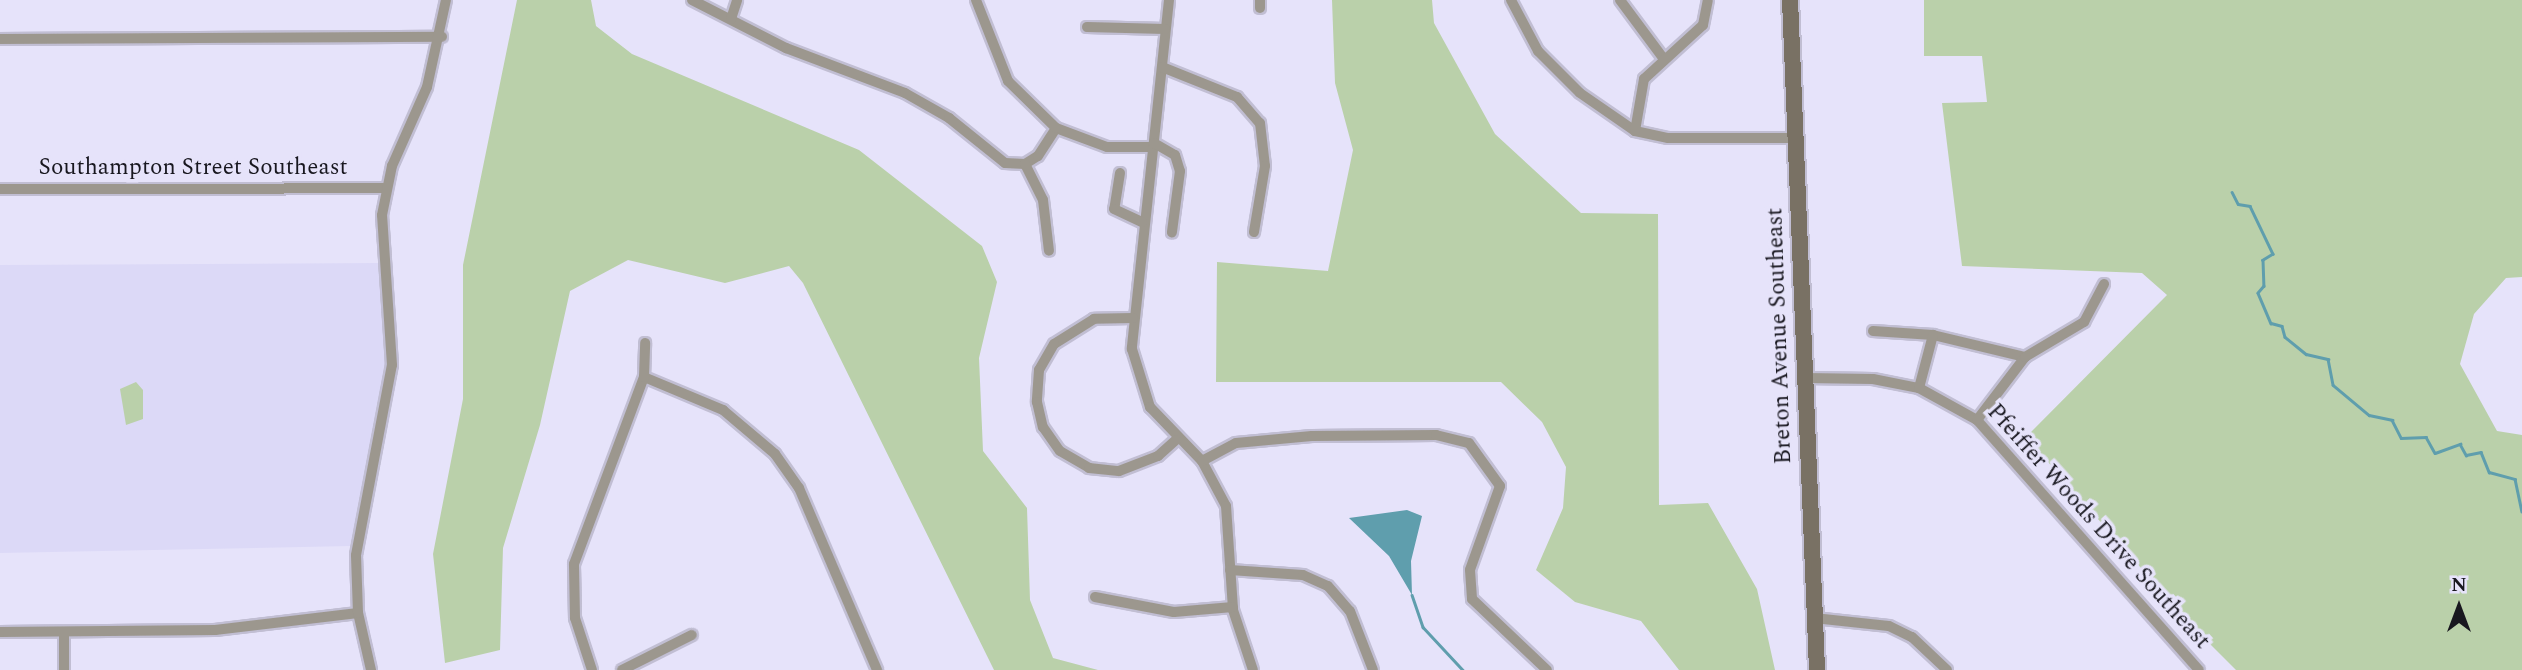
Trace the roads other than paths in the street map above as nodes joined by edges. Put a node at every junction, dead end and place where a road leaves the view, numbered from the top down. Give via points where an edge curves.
1 (446, 0) edge
2 (692, 0) edge
3 (737, 0) edge
4 (976, 0) edge
5 (1168, 0) edge
6 (1511, 0) edge
7 (1620, 0) edge
8 (1708, 0) edge
9 (1790, 0) edge
10 (731, 19) junction
11 (1087, 27) dead end
12 (1165, 29) junction
13 (442, 37) junction
14 (0, 39) edge
15 (1663, 58) junction
16 (1163, 67) junction
17 (1056, 128) junction
18 (1635, 131) junction
19 (1796, 138) junction
20 (1151, 145) junction
21 (1025, 164) junction
22 (1120, 173) dead end
23 (386, 188) junction
24 (0, 189) edge
25 (1142, 222) junction
26 (1172, 232) dead end
27 (1254, 232) dead end
28 (1049, 251) dead end
29 (2104, 284) dead end
30 (1133, 318) junction
31 (1873, 331) dead end
32 (1933, 335) junction
33 (645, 343) dead end
34 (2025, 357) junction
35 (644, 377) junction
36 (1805, 378) junction
37 (1919, 388) junction
38 (1977, 420) junction
39 (1176, 440) junction
40 (1202, 461) junction
41 (1230, 570) junction
42 (1095, 597) dead end
43 (1233, 607) junction
44 (358, 613) junction
45 (1814, 618) junction
46 (0, 632) edge
47 (64, 632) junction
48 (692, 635) dead end
49 (64, 670) edge
50 (371, 670) edge
51 (592, 670) edge
52 (622, 670) edge
53 (877, 670) edge
54 (1252, 670) edge
55 (1373, 670) edge
56 (1547, 670) edge
57 (1817, 670) edge
58 (1947, 670) edge
59 (2199, 670) edge

1 - 13 street
2 - 10 street
3 - 10 street
4 - 17 street via 1008,80
5 - 12 street
6 - 18 street via 1538,51 1580,93
7 - 15 street
8 - 15 street via 1703,25
9 - 19 main road, Breton Avenue Southeast
10 - 21 street via 786,48 905,93 949,118 1005,163
11 - 12 street
12 - 16 street
13 - 14 street
13 - 23 street
15 - 18 street via 1644,79
16 - 20 street
16 - 27 street via 1237,97 1259,123 1265,166
17 - 20 street via 1107,146
17 - 21 street
18 - 19 street via 1668,138
19 - 36 main road, Breton Avenue Southeast
20 - 25 street
20 - 26 street via 1175,155 1180,171
21 - 28 street via 1043,200
22 - 25 street via 1114,209
23 - 24 street, Southampton Street Southeast
23 - 44 street via 382,241 393,317 392,365 358,528
25 - 30 street
29 - 34 street via 2084,322
30 - 39 street via 1136,375 1150,407
30 - 39 street via 1094,318 1054,344 1039,370 1037,402 1044,427 1060,451 1089,468 1140,465
31 - 32 street
32 - 34 street
32 - 37 street
33 - 35 street
34 - 38 street
35 - 51 street via 574,564 575,618
35 - 53 street via 723,410 775,454 799,488
36 - 37 street, Pfeiffer Woods Drive Southeast via 1873,379
36 - 45 main road, Breton Avenue Southeast
37 - 38 street, Pfeiffer Woods Drive Southeast
38 - 59 street, Pfeiffer Woods Drive Southeast
39 - 40 street
40 - 41 street via 1226,506
40 - 56 street via 1236,443 1312,436 1436,435 1469,443 1500,486 1470,570 1472,599
41 - 43 street
41 - 55 street via 1303,575 1328,586 1350,611
42 - 43 street via 1174,612
43 - 54 street
44 - 47 street via 215,630
44 - 50 street
45 - 57 main road, Breton Avenue Southeast
45 - 58 street via 1889,626 1912,637
46 - 47 street
47 - 49 street
48 - 52 street

